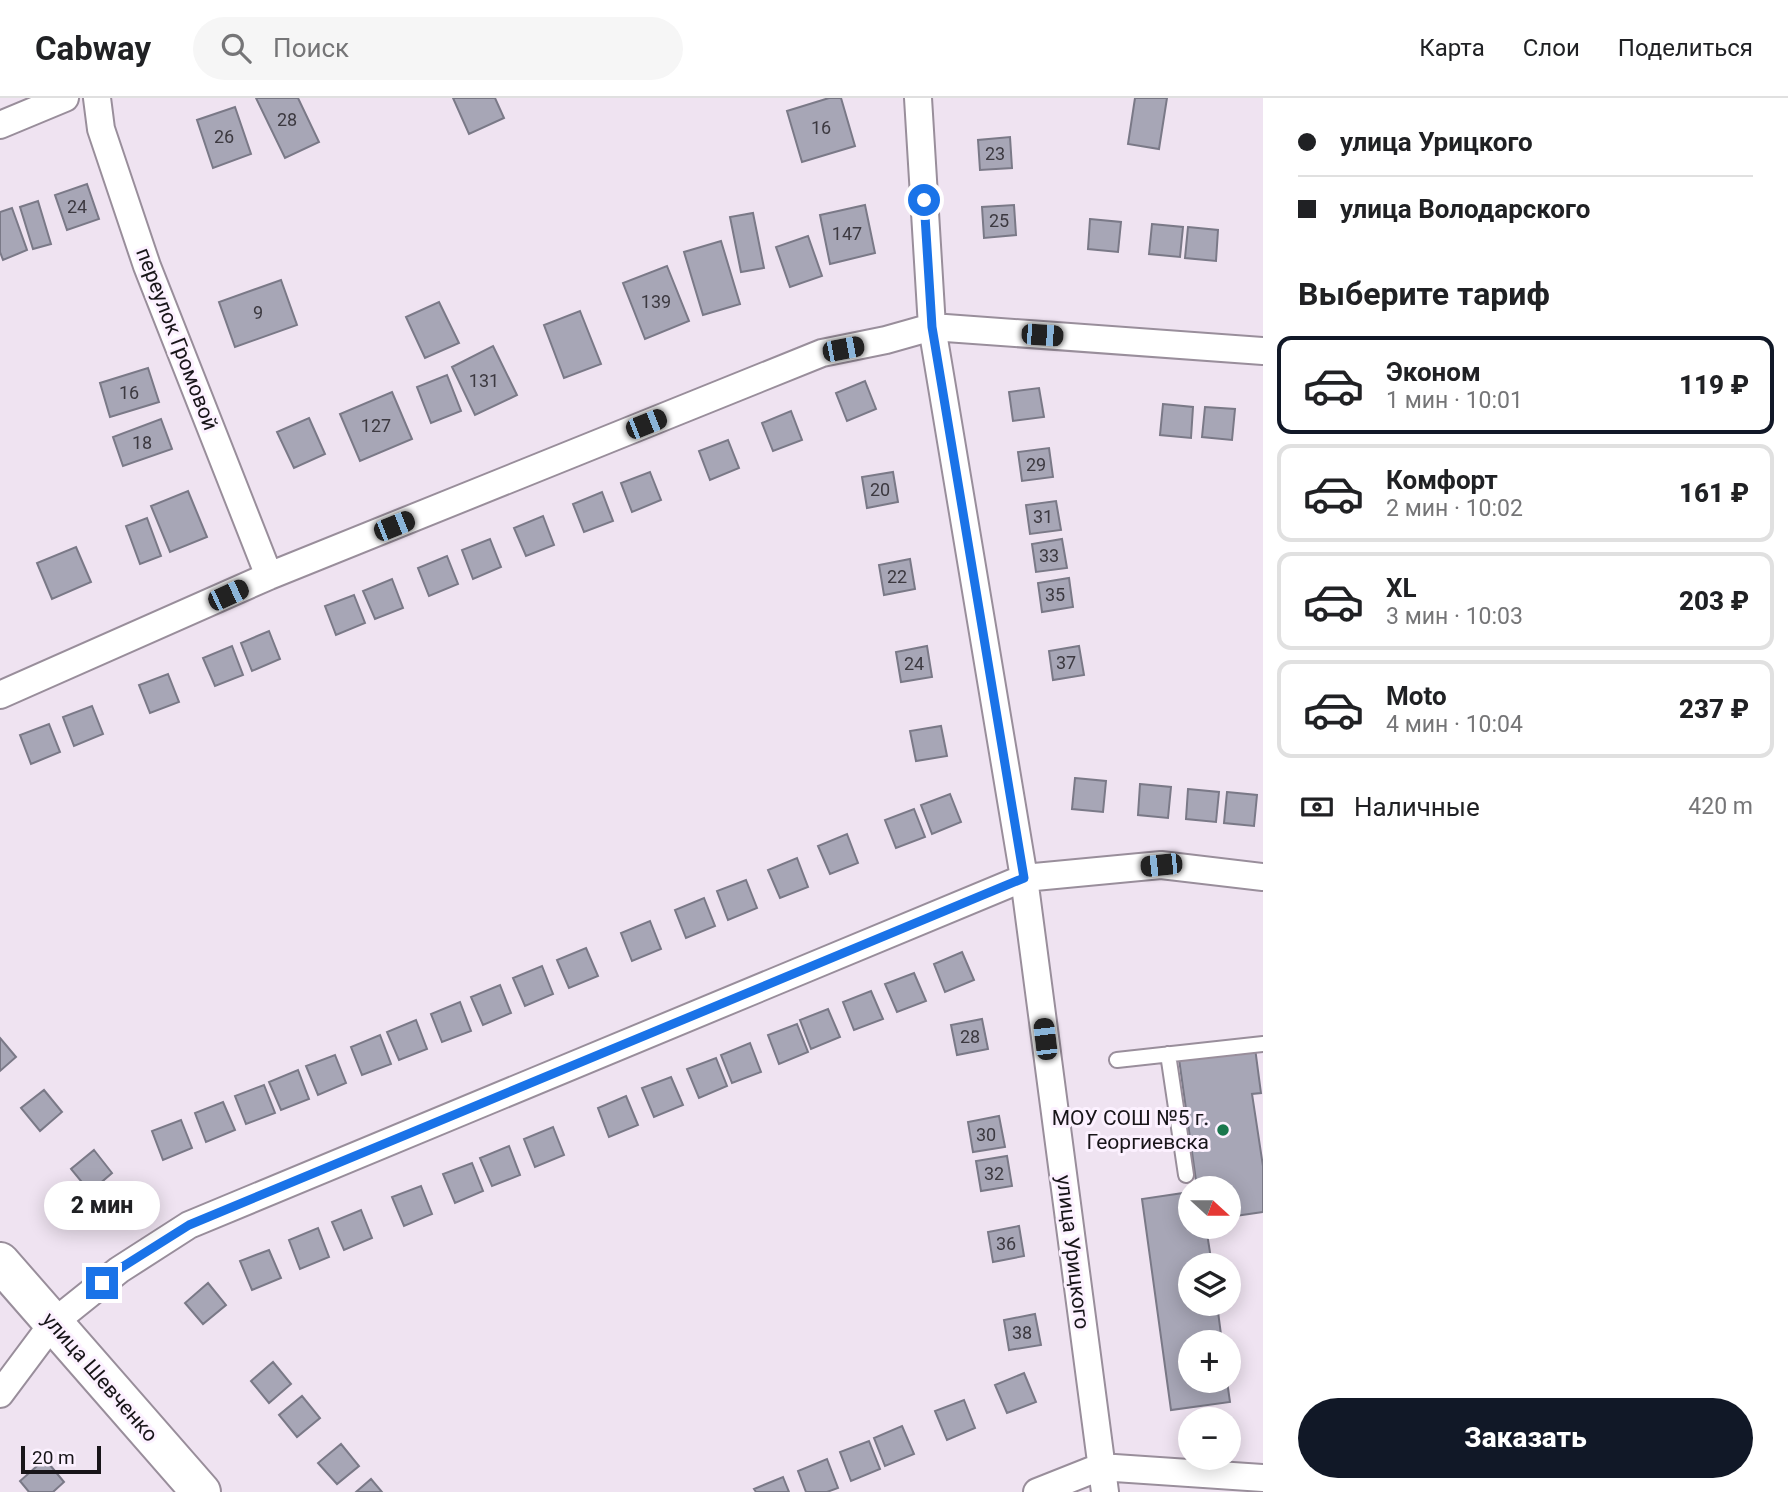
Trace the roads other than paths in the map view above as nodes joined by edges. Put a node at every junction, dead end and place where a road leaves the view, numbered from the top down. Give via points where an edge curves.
1 (65, 98) edge
2 (97, 98) edge
3 (918, 98) edge
4 (0, 125) edge
5 (932, 327) junction
6 (1263, 351) edge
7 (269, 576) junction
8 (0, 695) edge
9 (1263, 877) edge
10 (1024, 878) junction
11 (1263, 1044) edge
12 (1168, 1054) junction
13 (1117, 1060) dead end
14 (1186, 1175) dead end
15 (0, 1262) edge
16 (53, 1323) junction
17 (0, 1394) edge
18 (1263, 1478) edge
19 (1102, 1479) edge
20 (201, 1492) edge
21 (1037, 1492) edge

1 - 4 street
2 - 7 street, переулок Громовой via 101,129 147,266
3 - 5 street, улица Урицкого
5 - 6 street
5 - 7 street via 822,353
5 - 10 street, улица Урицкого
7 - 8 street
9 - 10 street via 1161,865
10 - 16 street via 189,1225 119,1269
10 - 19 street, улица Урицкого
11 - 12 lane
12 - 13 lane
12 - 14 lane
15 - 16 street, улица Шевченко
16 - 17 street
16 - 20 street, улица Шевченко
18 - 19 street
19 - 21 street

